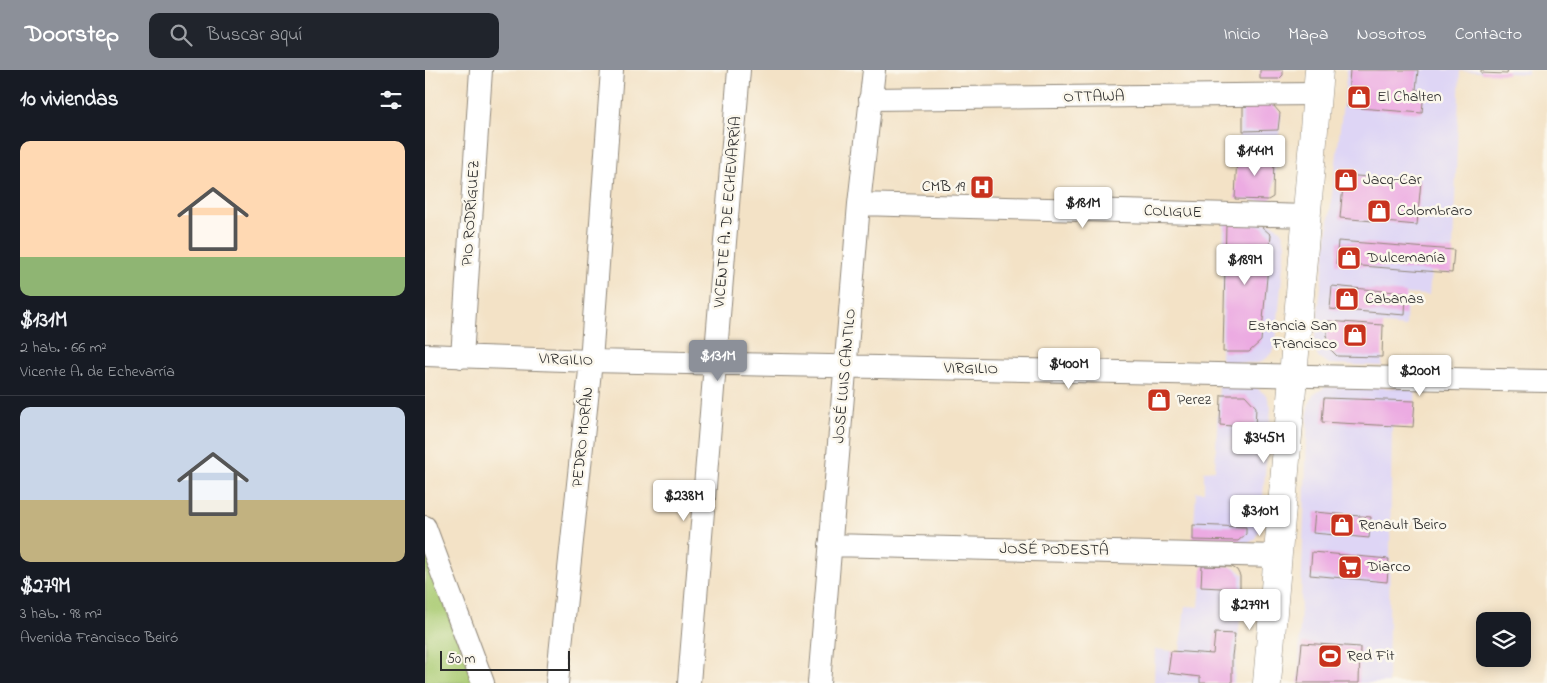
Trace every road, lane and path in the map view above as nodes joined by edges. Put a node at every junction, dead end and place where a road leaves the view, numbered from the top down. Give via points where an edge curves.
1 (481, 70) edge
2 (612, 70) edge
3 (739, 70) edge
4 (873, 70) edge
5 (1318, 82) edge
6 (870, 99) junction
7 (859, 204) junction
8 (1307, 216) junction
9 (425, 355) edge
10 (462, 357) junction
11 (591, 361) junction
12 (716, 363) junction
13 (845, 367) junction
14 (1293, 375) junction
15 (1547, 380) edge
16 (425, 527) edge
17 (830, 545) junction
18 (1278, 556) junction
19 (483, 683) edge
20 (557, 683) edge
21 (689, 683) edge
22 (819, 683) edge
23 (1267, 683) edge

1 - 10 street, PIO RODRÍGUEZ
2 - 11 street, PEDRO MORÁN
3 - 12 street, VICENTE A. DE ECHEVARRÍA
4 - 6 street, JOSÉ LUIS CANTILO
5 - 6 street, OTTAWA
5 - 8 main road
6 - 7 street, JOSÉ LUIS CANTILO
7 - 8 street, COLIGUE
7 - 13 street, JOSÉ LUIS CANTILO
8 - 14 main road
9 - 10 street, VIRGILIO
10 - 11 street, VIRGILIO
11 - 12 street, VIRGILIO
11 - 20 street, PEDRO MORÁN
12 - 13 street, VIRGILIO
12 - 21 street, VICENTE A. DE ECHEVARRÍA
13 - 14 street, VIRGILIO
13 - 17 street, JOSÉ LUIS CANTILO
14 - 15 street, VIRGILIO
14 - 18 main road
16 - 19 street
17 - 18 street, JOSÉ PODESTÁ
17 - 22 street, JOSÉ LUIS CANTILO
18 - 23 main road

